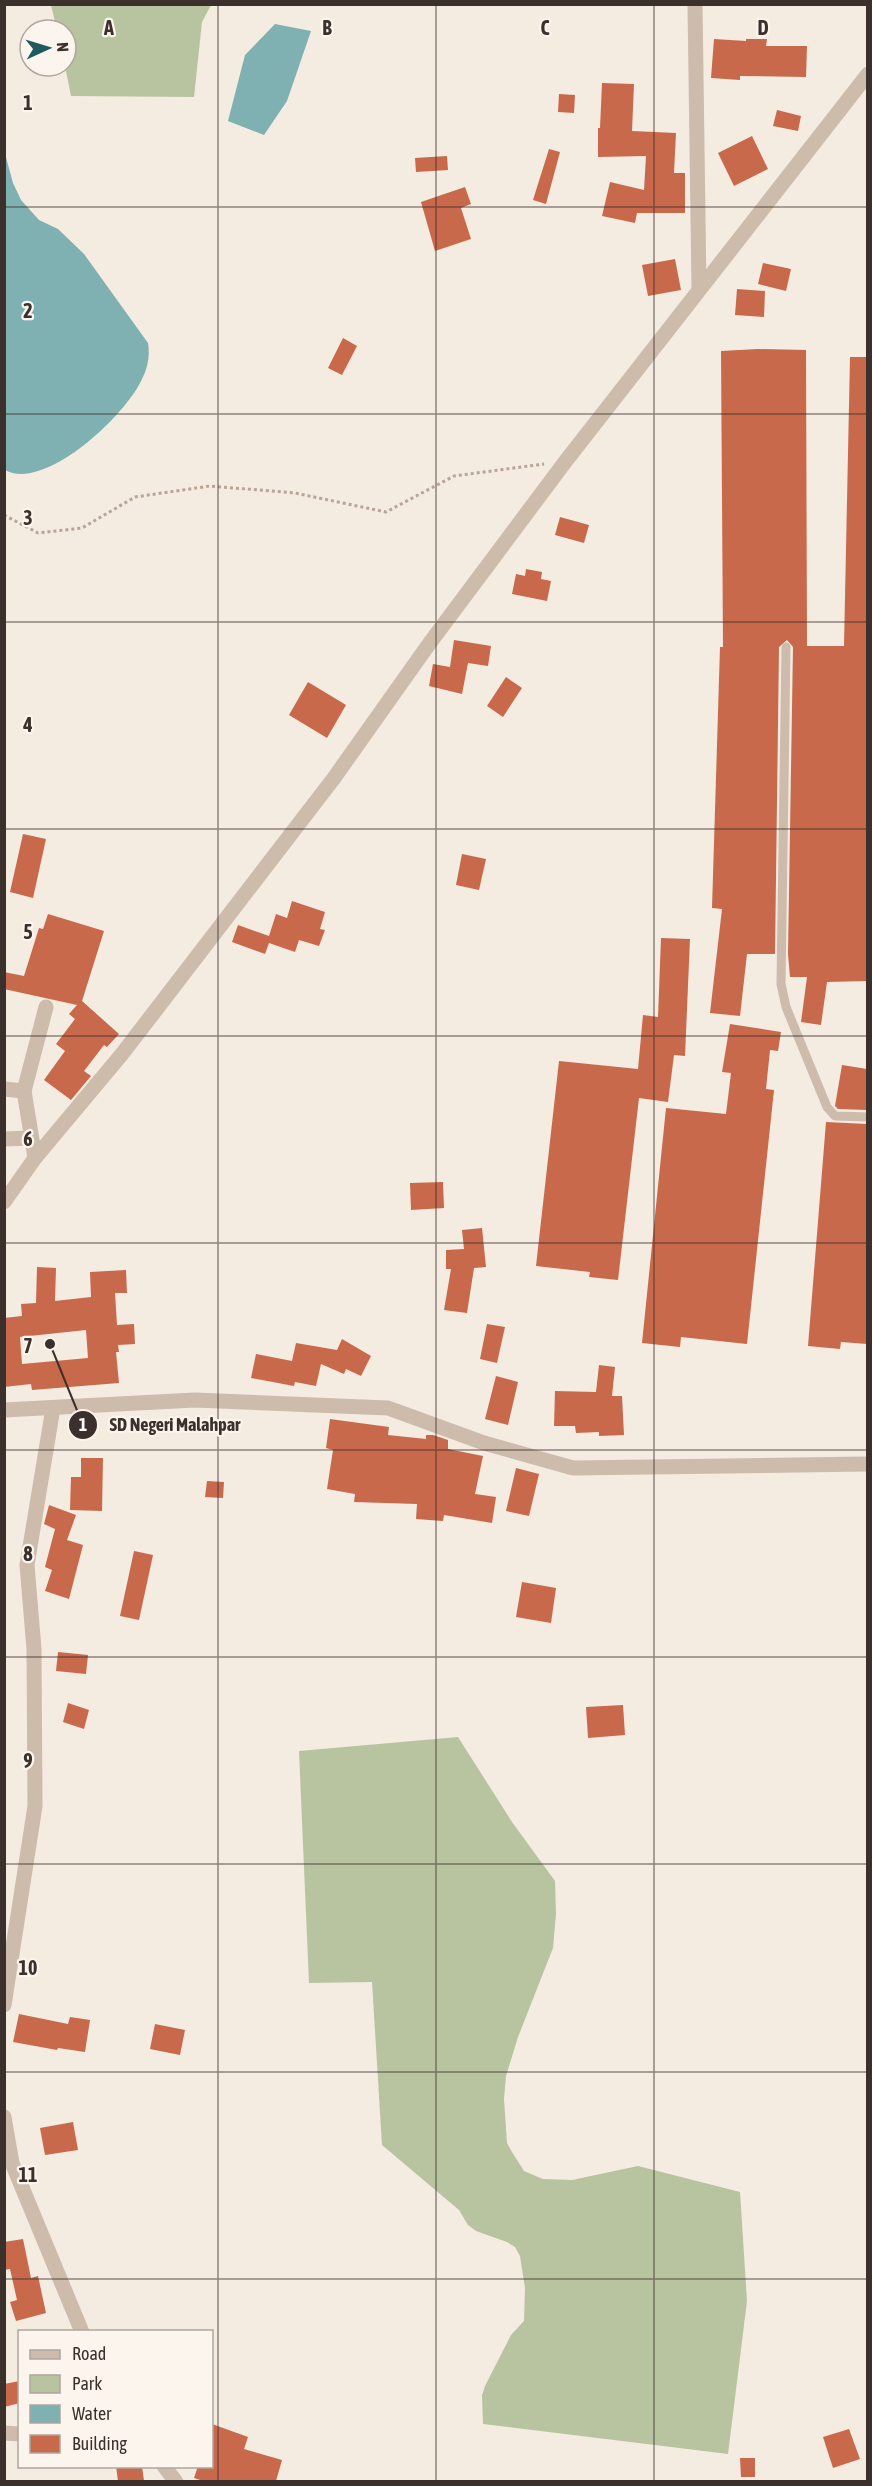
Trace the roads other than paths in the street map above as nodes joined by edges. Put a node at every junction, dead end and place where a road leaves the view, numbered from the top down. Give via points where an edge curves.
1 (695, 4) edge
2 (867, 74) edge
3 (699, 289) junction
4 (786, 647) dead end
5 (46, 1007) dead end
6 (4, 1089) edge
7 (24, 1091) junction
8 (867, 1117) edge
9 (30, 1138) junction
10 (4, 1139) edge
11 (34, 1158) junction
12 (4, 1202) edge
13 (52, 1408) junction
14 (4, 1410) edge
15 (867, 1464) edge
16 (4, 2005) edge
17 (4, 2117) edge
18 (82, 2330) edge
19 (166, 2468) edge
20 (176, 2481) edge

1 - 3 street
2 - 3 street
3 - 11 street via 429,644 334,778 122,1054
4 - 8 lane via 781,984 786,1007 827,1107 835,1116
5 - 7 street
6 - 7 street
7 - 9 street
9 - 10 street
9 - 11 street
11 - 12 street
13 - 14 street
13 - 15 street via 195,1400 388,1408 484,1443 573,1468
13 - 16 street via 27,1565 34,1649 35,1806
17 - 18 street via 12,2163
19 - 20 street

